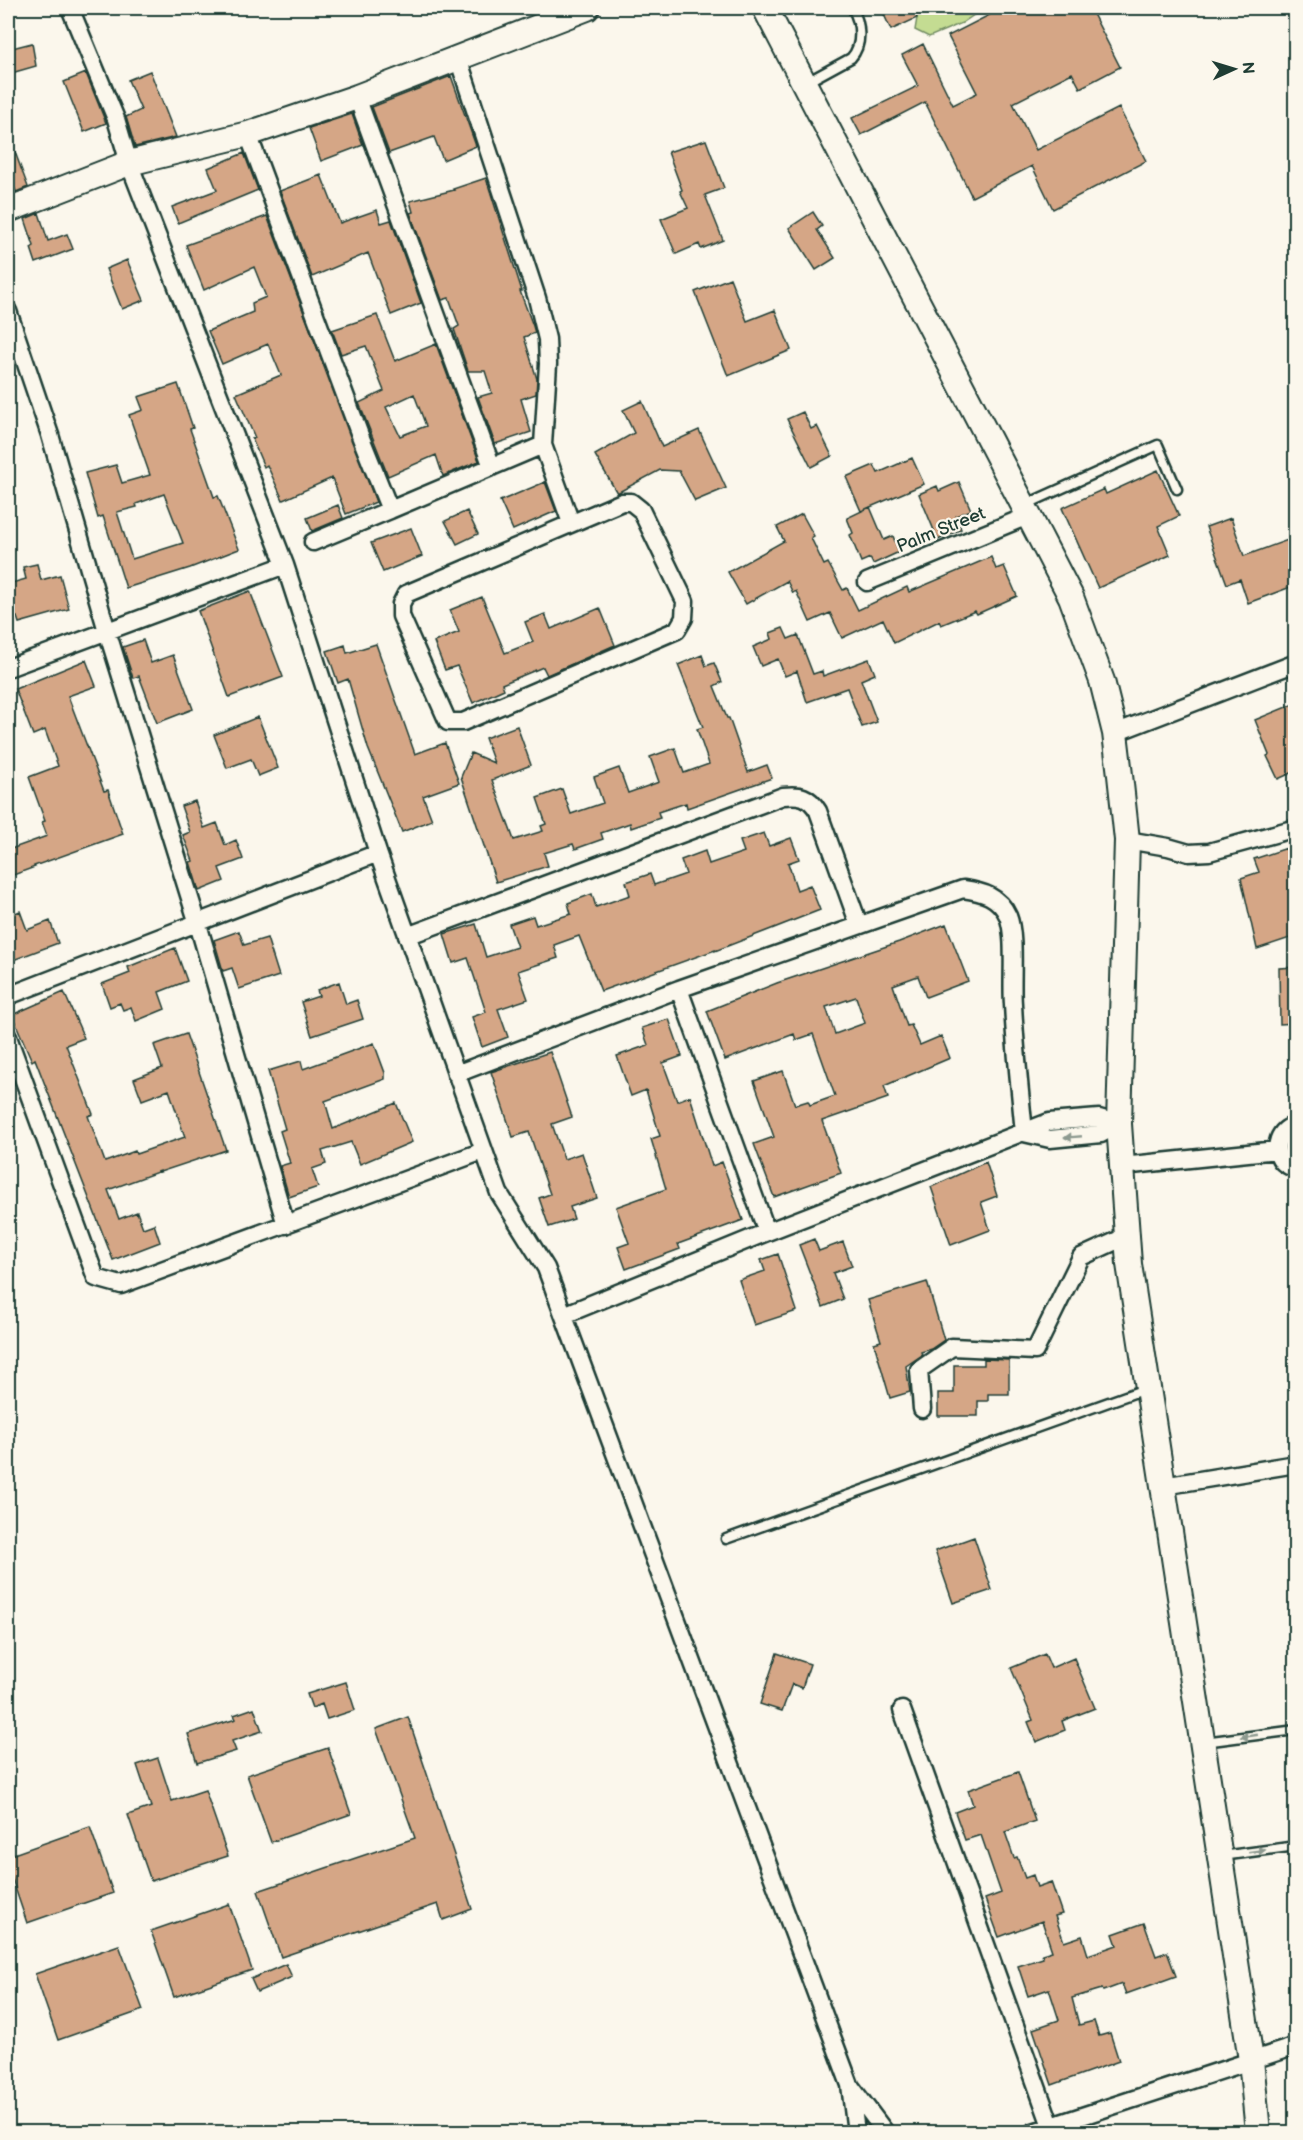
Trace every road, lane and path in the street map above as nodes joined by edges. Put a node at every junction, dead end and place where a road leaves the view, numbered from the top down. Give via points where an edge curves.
1 (69, 8) edge
2 (587, 8) edge
3 (765, 8) edge
4 (852, 8) edge
5 (458, 58) junction
6 (804, 84) junction
7 (357, 97) junction
8 (248, 134) junction
9 (129, 163) junction
10 (8, 210) edge
11 (8, 310) edge
12 (543, 445) junction
13 (492, 467) junction
14 (1177, 489) dead end
15 (390, 510) junction
16 (1027, 510) junction
17 (571, 523) junction
18 (313, 542) dead end
19 (285, 565) junction
20 (867, 582) dead end
21 (107, 632) junction
22 (1296, 663) edge
23 (8, 668) edge
24 (1115, 733) junction
25 (1296, 828) edge
26 (1127, 840) junction
27 (378, 853) junction
28 (198, 924) junction
29 (859, 925) junction
30 (407, 936) junction
31 (679, 989) junction
32 (8, 996) edge
33 (8, 1037) edge
34 (456, 1074) junction
35 (1119, 1124) junction
36 (1296, 1125) edge
37 (1024, 1133) junction
38 (1277, 1150) junction
39 (483, 1151) junction
40 (1122, 1166) junction
41 (1296, 1169) edge
42 (286, 1225) junction
43 (767, 1232) junction
44 (1127, 1236) junction
45 (564, 1315) junction
46 (1148, 1388) junction
47 (922, 1409) dead end
48 (1296, 1464) edge
49 (1163, 1486) junction
50 (726, 1539) dead end
51 (902, 1710) dead end
52 (1296, 1730) edge
53 (1202, 1742) junction
54 (1296, 1846) edge
55 (1218, 1856) junction
56 (1296, 2046) edge
57 (1251, 2060) junction
58 (849, 2085) junction
59 (1051, 2126) junction
60 (856, 2133) edge
61 (885, 2133) edge
62 (1033, 2133) edge
63 (1258, 2133) edge

1 - 9 street via 116,120
2 - 5 main road
3 - 6 main road
4 - 6 lane via 859,27 856,52
5 - 7 main road
5 - 12 street via 544,329 548,364
6 - 16 main road
7 - 8 main road
7 - 13 street
8 - 9 main road
8 - 15 street
9 - 10 main road
9 - 19 street
11 - 21 street via 50,435
12 - 13 street
12 - 17 street
13 - 15 street
14 - 16 lane via 1158,445
15 - 18 street
16 - 20 street, Palm Street
16 - 24 main road via 1071,597 1102,681
17 - 17 street via 622,502 631,502 642,510 685,601 684,618 677,630 463,722 448,722 401,616 406,594
19 - 21 street
19 - 27 street
21 - 23 street
21 - 28 street
22 - 24 street
24 - 26 main road
25 - 26 street via 1209,852 1189,853
26 - 35 main road
27 - 28 street
27 - 30 street
28 - 32 street
28 - 42 street
29 - 30 street via 818,811 805,796 795,794
29 - 31 street
29 - 37 street via 963,890 982,891 996,900 1008,917 1011,934 1012,1002
30 - 34 street
31 - 34 street
31 - 43 street
33 - 42 street via 96,1278 120,1285
34 - 39 street
35 - 37 street via 1099,1118 1049,1122
35 - 40 main road
36 - 38 street via 1279,1136
37 - 43 street
38 - 40 street
38 - 41 street via 1283,1162
39 - 42 street
39 - 45 street via 499,1193 546,1268
40 - 44 main road
43 - 45 street
44 - 46 main road
44 - 47 street via 1081,1257 1035,1351 952,1347 919,1370
45 - 58 street
46 - 49 main road
46 - 50 lane
48 - 49 street
49 - 53 main road
51 - 59 street
52 -> 53 lane
53 - 55 main road
55 -> 54 lane
55 - 57 main road
56 - 57 street
57 - 59 street
57 - 63 main road
58 - 60 street
58 - 61 street
59 - 62 street

